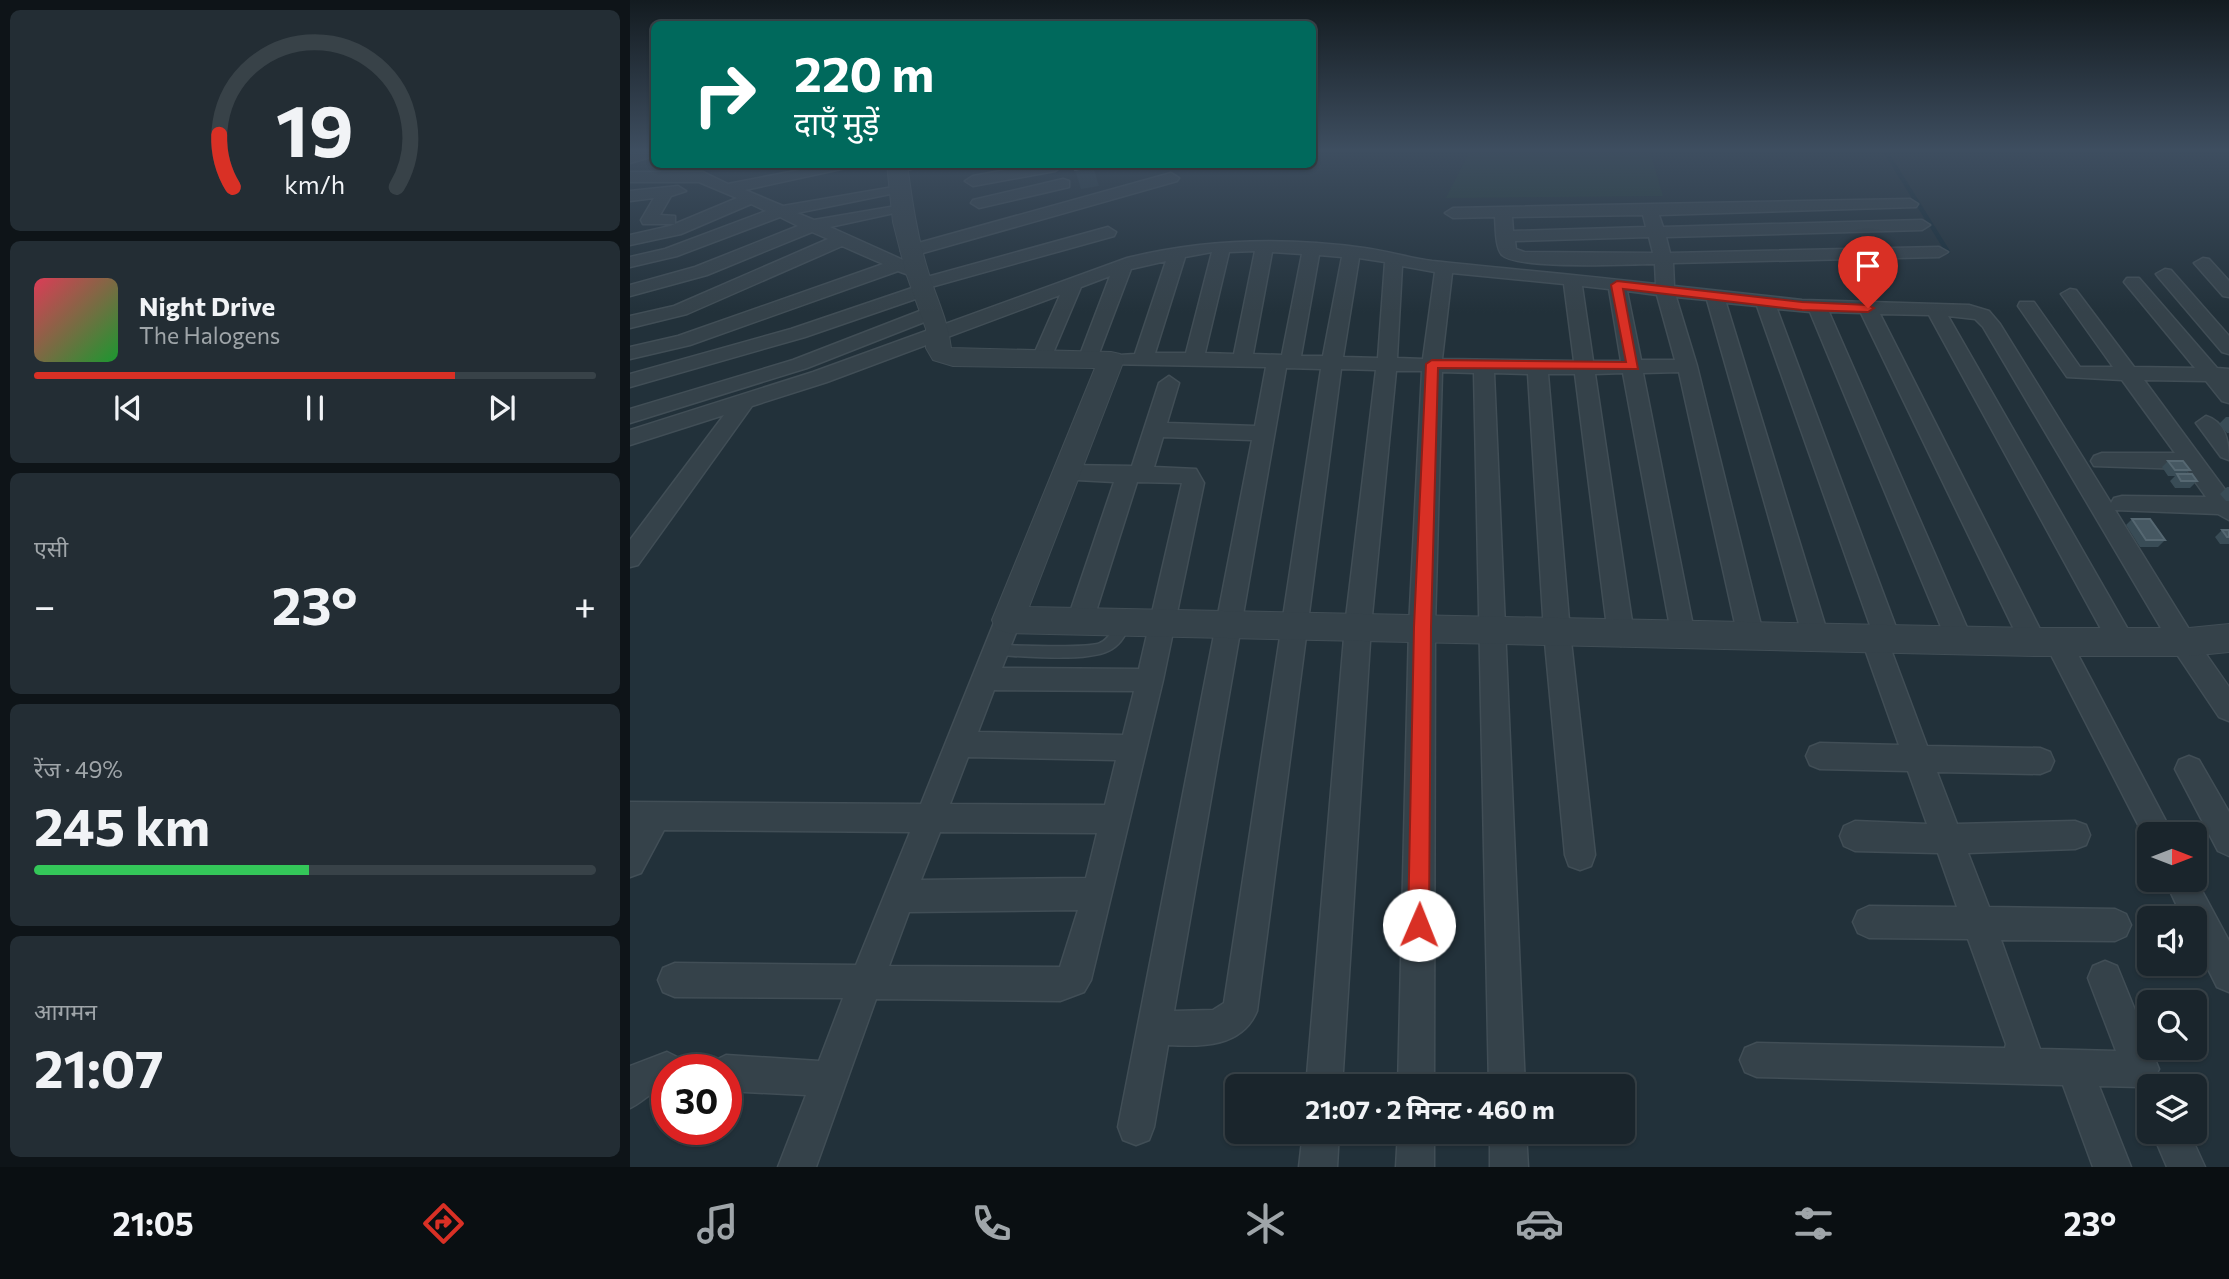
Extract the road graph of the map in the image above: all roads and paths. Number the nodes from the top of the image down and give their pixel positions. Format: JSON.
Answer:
{"nodes":[{"id":1,"x":659,"y":203,"type":"edge"},
{"id":2,"x":742,"y":203,"type":"edge"},
{"id":3,"x":763,"y":203,"type":"edge"},
{"id":4,"x":809,"y":203,"type":"edge"},
{"id":5,"x":854,"y":203,"type":"edge"},
{"id":6,"x":902,"y":203,"type":"edge"},
{"id":7,"x":979,"y":203,"type":"edge"},
{"id":8,"x":1078,"y":203,"type":"edge"},
{"id":9,"x":1910,"y":204,"type":"dead end"},
{"id":10,"x":1650,"y":210,"type":"junction"},
{"id":11,"x":781,"y":211,"type":"junction"},
{"id":12,"x":1503,"y":212,"type":"junction"},
{"id":13,"x":1452,"y":213,"type":"dead end"},
{"id":14,"x":669,"y":220,"type":"dead end"},
{"id":15,"x":1923,"y":225,"type":"dead end"},
{"id":16,"x":812,"y":226,"type":"junction"},
{"id":17,"x":989,"y":228,"type":"junction"},
{"id":18,"x":1108,"y":232,"type":"dead end"},
{"id":19,"x":1657,"y":233,"type":"junction"},
{"id":20,"x":1506,"y":236,"type":"junction"},
{"id":21,"x":843,"y":239,"type":"junction"},
{"id":22,"x":630,"y":240,"type":"edge"},
{"id":23,"x":1223,"y":246,"type":"junction"},
{"id":24,"x":1265,"y":246,"type":"junction"},
{"id":25,"x":1312,"y":249,"type":"junction"},
{"id":26,"x":1178,"y":251,"type":"junction"},
{"id":27,"x":1351,"y":252,"type":"junction"},
{"id":28,"x":1939,"y":252,"type":"dead end"},
{"id":29,"x":879,"y":254,"type":"junction"},
{"id":30,"x":1394,"y":259,"type":"junction"},
{"id":31,"x":630,"y":262,"type":"edge"},
{"id":32,"x":2203,"y":263,"type":"dead end"},
{"id":33,"x":1123,"y":266,"type":"junction"},
{"id":34,"x":1444,"y":268,"type":"junction"},
{"id":35,"x":915,"y":272,"type":"junction"},
{"id":36,"x":2165,"y":274,"type":"dead end"},
{"id":37,"x":1664,"y":276,"type":"junction"},
{"id":38,"x":1572,"y":279,"type":"junction"},
{"id":39,"x":2133,"y":282,"type":"dead end"},
{"id":40,"x":1074,"y":283,"type":"junction"},
{"id":41,"x":1617,"y":285,"type":"junction"},
{"id":42,"x":630,"y":291,"type":"edge"},
{"id":43,"x":2229,"y":292,"type":"edge"},
{"id":44,"x":2070,"y":295,"type":"dead end"},
{"id":45,"x":1715,"y":297,"type":"junction"},
{"id":46,"x":710,"y":298,"type":"junction"},
{"id":47,"x":1765,"y":302,"type":"junction"},
{"id":48,"x":2027,"y":306,"type":"dead end"},
{"id":49,"x":1816,"y":307,"type":"junction"},
{"id":50,"x":1868,"y":308,"type":"junction"},
{"id":51,"x":1935,"y":310,"type":"junction"},
{"id":52,"x":630,"y":322,"type":"edge"},
{"id":53,"x":935,"y":324,"type":"junction"},
{"id":54,"x":724,"y":326,"type":"junction"},
{"id":55,"x":2229,"y":348,"type":"edge"},
{"id":56,"x":737,"y":352,"type":"junction"},
{"id":57,"x":630,"y":353,"type":"edge"},
{"id":58,"x":1194,"y":359,"type":"junction"},
{"id":59,"x":1100,"y":360,"type":"junction"},
{"id":60,"x":1143,"y":360,"type":"junction"},
{"id":61,"x":1041,"y":361,"type":"junction"},
{"id":62,"x":1242,"y":362,"type":"junction"},
{"id":63,"x":1284,"y":363,"type":"junction"},
{"id":64,"x":1332,"y":363,"type":"junction"},
{"id":65,"x":1387,"y":364,"type":"junction"},
{"id":66,"x":1432,"y":364,"type":"junction"},
{"id":67,"x":1484,"y":366,"type":"junction"},
{"id":68,"x":1633,"y":366,"type":"junction"},
{"id":69,"x":1687,"y":366,"type":"junction"},
{"id":70,"x":1538,"y":368,"type":"junction"},
{"id":71,"x":1582,"y":368,"type":"junction"},
{"id":72,"x":2221,"y":375,"type":"edge"},
{"id":73,"x":2129,"y":376,"type":"junction"},
{"id":74,"x":630,"y":381,"type":"edge"},
{"id":75,"x":1169,"y":383,"type":"dead end"},
{"id":76,"x":746,"y":391,"type":"junction"},
{"id":77,"x":2229,"y":396,"type":"edge"},
{"id":78,"x":630,"y":416,"type":"edge"},
{"id":79,"x":2206,"y":423,"type":"dead end"},
{"id":80,"x":1155,"y":430,"type":"junction"},
{"id":81,"x":1263,"y":433,"type":"junction"},
{"id":82,"x":630,"y":438,"type":"edge"},
{"id":83,"x":2229,"y":452,"type":"edge"},
{"id":84,"x":2102,"y":461,"type":"dead end"},
{"id":85,"x":2192,"y":461,"type":"junction"},
{"id":86,"x":1066,"y":473,"type":"junction"},
{"id":87,"x":1134,"y":474,"type":"junction"},
{"id":88,"x":2122,"y":504,"type":"dead end"},
{"id":89,"x":2227,"y":509,"type":"edge"},
{"id":90,"x":630,"y":558,"type":"edge"},
{"id":91,"x":1008,"y":620,"type":"junction"},
{"id":92,"x":1080,"y":621,"type":"junction"},
{"id":93,"x":1125,"y":622,"type":"junction"},
{"id":94,"x":1161,"y":624,"type":"junction"},
{"id":95,"x":1227,"y":624,"type":"junction"},
{"id":96,"x":1295,"y":625,"type":"junction"},
{"id":97,"x":1358,"y":626,"type":"junction"},
{"id":98,"x":1422,"y":627,"type":"junction"},
{"id":99,"x":1492,"y":630,"type":"junction"},
{"id":100,"x":1557,"y":632,"type":"junction"},
{"id":101,"x":1621,"y":635,"type":"junction"},
{"id":102,"x":1682,"y":636,"type":"junction"},
{"id":103,"x":1751,"y":637,"type":"junction"},
{"id":104,"x":1816,"y":638,"type":"junction"},
{"id":105,"x":1880,"y":638,"type":"junction"},
{"id":106,"x":1959,"y":639,"type":"junction"},
{"id":107,"x":2121,"y":641,"type":"junction"},
{"id":108,"x":2201,"y":641,"type":"edge"},
{"id":109,"x":2046,"y":642,"type":"junction"},
{"id":110,"x":996,"y":650,"type":"junction"},
{"id":111,"x":984,"y":679,"type":"junction"},
{"id":112,"x":1150,"y":680,"type":"junction"},
{"id":113,"x":2229,"y":709,"type":"edge"},
{"id":114,"x":960,"y":744,"type":"junction"},
{"id":115,"x":1132,"y":748,"type":"junction"},
{"id":116,"x":1820,"y":755,"type":"dead end"},
{"id":117,"x":1918,"y":758,"type":"junction"},
{"id":118,"x":2040,"y":761,"type":"dead end"},
{"id":119,"x":2189,"y":769,"type":"dead end"},
{"id":120,"x":643,"y":816,"type":"edge"},
{"id":121,"x":932,"y":817,"type":"junction"},
{"id":122,"x":1116,"y":818,"type":"junction"},
{"id":123,"x":2150,"y":822,"type":"edge"},
{"id":124,"x":2075,"y":835,"type":"dead end"},
{"id":125,"x":1855,"y":836,"type":"dead end"},
{"id":126,"x":1947,"y":839,"type":"junction"},
{"id":127,"x":2229,"y":841,"type":"edge"},
{"id":128,"x":1580,"y":855,"type":"dead end"},
{"id":129,"x":630,"y":862,"type":"edge"},
{"id":130,"x":2186,"y":892,"type":"edge"},
{"id":131,"x":1098,"y":894,"type":"junction"},
{"id":132,"x":900,"y":896,"type":"junction"},
{"id":133,"x":1869,"y":922,"type":"dead end"},
{"id":134,"x":1979,"y":924,"type":"junction"},
{"id":135,"x":2116,"y":925,"type":"dead end"},
{"id":136,"x":2229,"y":975,"type":"edge"},
{"id":137,"x":2105,"y":978,"type":"dead end"},
{"id":138,"x":674,"y":980,"type":"dead end"},
{"id":139,"x":864,"y":984,"type":"junction"},
{"id":140,"x":1154,"y":1028,"type":"junction"},
{"id":141,"x":1757,"y":1060,"type":"dead end"},
{"id":142,"x":2007,"y":1066,"type":"junction"},
{"id":143,"x":2074,"y":1068,"type":"junction"},
{"id":144,"x":651,"y":1073,"type":"edge"},
{"id":145,"x":742,"y":1074,"type":"edge"},
{"id":146,"x":1325,"y":1074,"type":"edge"},
{"id":147,"x":1416,"y":1074,"type":"edge"},
{"id":148,"x":1507,"y":1074,"type":"edge"},
{"id":149,"x":2144,"y":1074,"type":"edge"},
{"id":150,"x":2137,"y":1077,"type":"edge"},
{"id":151,"x":831,"y":1079,"type":"junction"},
{"id":152,"x":630,"y":1090,"type":"edge"},
{"id":153,"x":1136,"y":1127,"type":"dead end"},
{"id":154,"x":1320,"y":1144,"type":"edge"},
{"id":155,"x":1416,"y":1144,"type":"edge"},
{"id":156,"x":1508,"y":1144,"type":"edge"},
{"id":157,"x":2175,"y":1144,"type":"edge"},
{"id":158,"x":797,"y":1167,"type":"edge"},
{"id":159,"x":1318,"y":1167,"type":"edge"},
{"id":160,"x":1415,"y":1167,"type":"edge"},
{"id":161,"x":1509,"y":1167,"type":"edge"},
{"id":162,"x":2112,"y":1167,"type":"edge"},
{"id":163,"x":2186,"y":1167,"type":"edge"}],
"edges":[{"from":1,"to":14,"type":"street"},
{"from":2,"to":22,"type":"street"},
{"from":3,"to":11,"type":"street"},
{"from":4,"to":11,"type":"street"},
{"from":5,"to":16,"type":"street"},
{"from":6,"to":35,"type":"street"},
{"from":7,"to":17,"type":"street"},
{"from":8,"to":17,"type":"street"},
{"from":9,"to":10,"type":"street"},
{"from":10,"to":12,"type":"street"},
{"from":10,"to":19,"type":"street"},
{"from":11,"to":16,"type":"street"},
{"from":11,"to":31,"type":"street"},
{"from":12,"to":13,"type":"street"},
{"from":12,"to":20,"type":"street"},
{"from":15,"to":19,"type":"street"},
{"from":16,"to":21,"type":"street"},
{"from":16,"to":42,"type":"street"},
{"from":17,"to":35,"type":"street"},
{"from":18,"to":35,"type":"street"},
{"from":19,"to":20,"type":"street"},
{"from":19,"to":37,"type":"street"},
{"from":20,"to":37,"type":"street"},
{"from":21,"to":29,"type":"street"},
{"from":21,"to":46,"type":"street"},
{"from":23,"to":24,"type":"street"},
{"from":23,"to":26,"type":"street"},
{"from":23,"to":58,"type":"street"},
{"from":24,"to":25,"type":"street"},
{"from":24,"to":62,"type":"street"},
{"from":25,"to":27,"type":"street"},
{"from":25,"to":63,"type":"street"},
{"from":26,"to":33,"type":"street"},
{"from":26,"to":60,"type":"street"},
{"from":27,"to":30,"type":"street"},
{"from":27,"to":64,"type":"street"},
{"from":28,"to":37,"type":"street"},
{"from":29,"to":35,"type":"street"},
{"from":29,"to":46,"type":"street"},
{"from":30,"to":34,"type":"street"},
{"from":30,"to":65,"type":"street"},
{"from":32,"to":43,"type":"street"},
{"from":33,"to":40,"type":"street"},
{"from":33,"to":59,"type":"street"},
{"from":34,"to":38,"type":"street"},
{"from":34,"to":66,"type":"street"},
{"from":35,"to":53,"type":"street"},
{"from":35,"to":54,"type":"street"},
{"from":35,"to":56,"type":"street"},
{"from":36,"to":55,"type":"street"},
{"from":37,"to":41,"type":"street"},
{"from":37,"to":45,"type":"street"},
{"from":37,"to":69,"type":"street"},
{"from":38,"to":41,"type":"street"},
{"from":38,"to":71,"type":"street"},
{"from":39,"to":72,"type":"street"},
{"from":40,"to":53,"type":"street"},
{"from":40,"to":61,"type":"street"},
{"from":41,"to":68,"type":"street"},
{"from":44,"to":73,"type":"street"},
{"from":45,"to":47,"type":"street"},
{"from":45,"to":104,"type":"street"},
{"from":46,"to":52,"type":"street"},
{"from":46,"to":54,"type":"street"},
{"from":47,"to":49,"type":"street"},
{"from":47,"to":105,"type":"street"},
{"from":48,"to":73,"type":"street"},
{"from":49,"to":50,"type":"street"},
{"from":49,"to":106,"type":"street"},
{"from":50,"to":51,"type":"street"},
{"from":50,"to":109,"type":"street"},
{"from":51,"to":107,"type":"street"},
{"from":51,"to":108,"type":"street"},
{"from":53,"to":61,"type":"street"},
{"from":53,"to":76,"type":"street"},
{"from":54,"to":56,"type":"street"},
{"from":54,"to":57,"type":"street"},
{"from":56,"to":74,"type":"street"},
{"from":56,"to":76,"type":"street"},
{"from":58,"to":60,"type":"street"},
{"from":58,"to":62,"type":"street"},
{"from":59,"to":60,"type":"street"},
{"from":59,"to":61,"type":"street"},
{"from":59,"to":86,"type":"street"},
{"from":62,"to":63,"type":"street"},
{"from":63,"to":64,"type":"street"},
{"from":63,"to":81,"type":"street"},
{"from":64,"to":65,"type":"street"},
{"from":64,"to":96,"type":"street"},
{"from":65,"to":66,"type":"street"},
{"from":65,"to":97,"type":"street"},
{"from":66,"to":67,"type":"street"},
{"from":66,"to":98,"type":"street"},
{"from":67,"to":70,"type":"street"},
{"from":67,"to":99,"type":"street"},
{"from":68,"to":69,"type":"street"},
{"from":68,"to":71,"type":"street"},
{"from":68,"to":102,"type":"street"},
{"from":69,"to":103,"type":"street"},
{"from":70,"to":71,"type":"street"},
{"from":70,"to":100,"type":"street"},
{"from":71,"to":101,"type":"street"},
{"from":72,"to":73,"type":"street"},
{"from":72,"to":77,"type":"street"},
{"from":73,"to":85,"type":"street"},
{"from":75,"to":80,"type":"street"},
{"from":76,"to":78,"type":"street"},
{"from":76,"to":82,"type":"street"},
{"from":76,"to":90,"type":"street"},
{"from":79,"to":83,"type":"street"},
{"from":80,"to":81,"type":"street"},
{"from":80,"to":87,"type":"street"},
{"from":81,"to":95,"type":"street"},
{"from":84,"to":85,"type":"street"},
{"from":85,"to":89,"type":"street"},
{"from":86,"to":87,"type":"street"},
{"from":86,"to":91,"type":"street"},
{"from":87,"to":92,"type":"street"},
{"from":87,"to":94,"type":"street"},
{"from":88,"to":89,"type":"street"},
{"from":91,"to":92,"type":"street"},
{"from":91,"to":110,"type":"street"},
{"from":92,"to":93,"type":"street"},
{"from":93,"to":94,"type":"street"},
{"from":93,"to":110,"type":"lane"},
{"from":94,"to":95,"type":"street"},
{"from":94,"to":112,"type":"street"},
{"from":95,"to":96,"type":"street"},
{"from":95,"to":140,"type":"street"},
{"from":96,"to":97,"type":"street"},
{"from":96,"to":140,"type":"street"},
{"from":97,"to":98,"type":"street"},
{"from":97,"to":146,"type":"street"},
{"from":98,"to":99,"type":"street"},
{"from":98,"to":147,"type":"street"},
{"from":99,"to":100,"type":"street"},
{"from":99,"to":148,"type":"street"},
{"from":100,"to":101,"type":"street"},
{"from":100,"to":128,"type":"street"},
{"from":101,"to":102,"type":"street"},
{"from":102,"to":103,"type":"street"},
{"from":103,"to":104,"type":"street"},
{"from":104,"to":105,"type":"street"},
{"from":105,"to":106,"type":"street"},
{"from":105,"to":117,"type":"street"},
{"from":106,"to":109,"type":"street"},
{"from":107,"to":108,"type":"street"},
{"from":107,"to":109,"type":"street"},
{"from":108,"to":113,"type":"street"},
{"from":109,"to":123,"type":"street"},
{"from":110,"to":111,"type":"street"},
{"from":111,"to":112,"type":"street"},
{"from":111,"to":114,"type":"street"},
{"from":112,"to":115,"type":"street"},
{"from":114,"to":115,"type":"street"},
{"from":114,"to":121,"type":"street"},
{"from":115,"to":122,"type":"street"},
{"from":116,"to":117,"type":"street"},
{"from":117,"to":118,"type":"street"},
{"from":117,"to":126,"type":"street"},
{"from":119,"to":127,"type":"street"},
{"from":120,"to":121,"type":"street"},
{"from":120,"to":129,"type":"street"},
{"from":121,"to":122,"type":"street"},
{"from":121,"to":132,"type":"street"},
{"from":122,"to":131,"type":"street"},
{"from":124,"to":126,"type":"street"},
{"from":125,"to":126,"type":"street"},
{"from":126,"to":134,"type":"street"},
{"from":130,"to":136,"type":"street"},
{"from":131,"to":132,"type":"street"},
{"from":131,"to":139,"type":"street"},
{"from":132,"to":139,"type":"street"},
{"from":133,"to":134,"type":"street"},
{"from":134,"to":135,"type":"street"},
{"from":134,"to":142,"type":"street"},
{"from":137,"to":149,"type":"street"},
{"from":138,"to":139,"type":"street"},
{"from":139,"to":151,"type":"street"},
{"from":140,"to":153,"type":"street"},
{"from":141,"to":142,"type":"street"},
{"from":142,"to":143,"type":"street"},
{"from":143,"to":150,"type":"street"},
{"from":143,"to":162,"type":"street"},
{"from":144,"to":152,"type":"street"},
{"from":145,"to":151,"type":"street"},
{"from":151,"to":158,"type":"street"},
{"from":154,"to":159,"type":"street"},
{"from":155,"to":160,"type":"street"},
{"from":156,"to":161,"type":"street"},
{"from":157,"to":163,"type":"street"}]}
